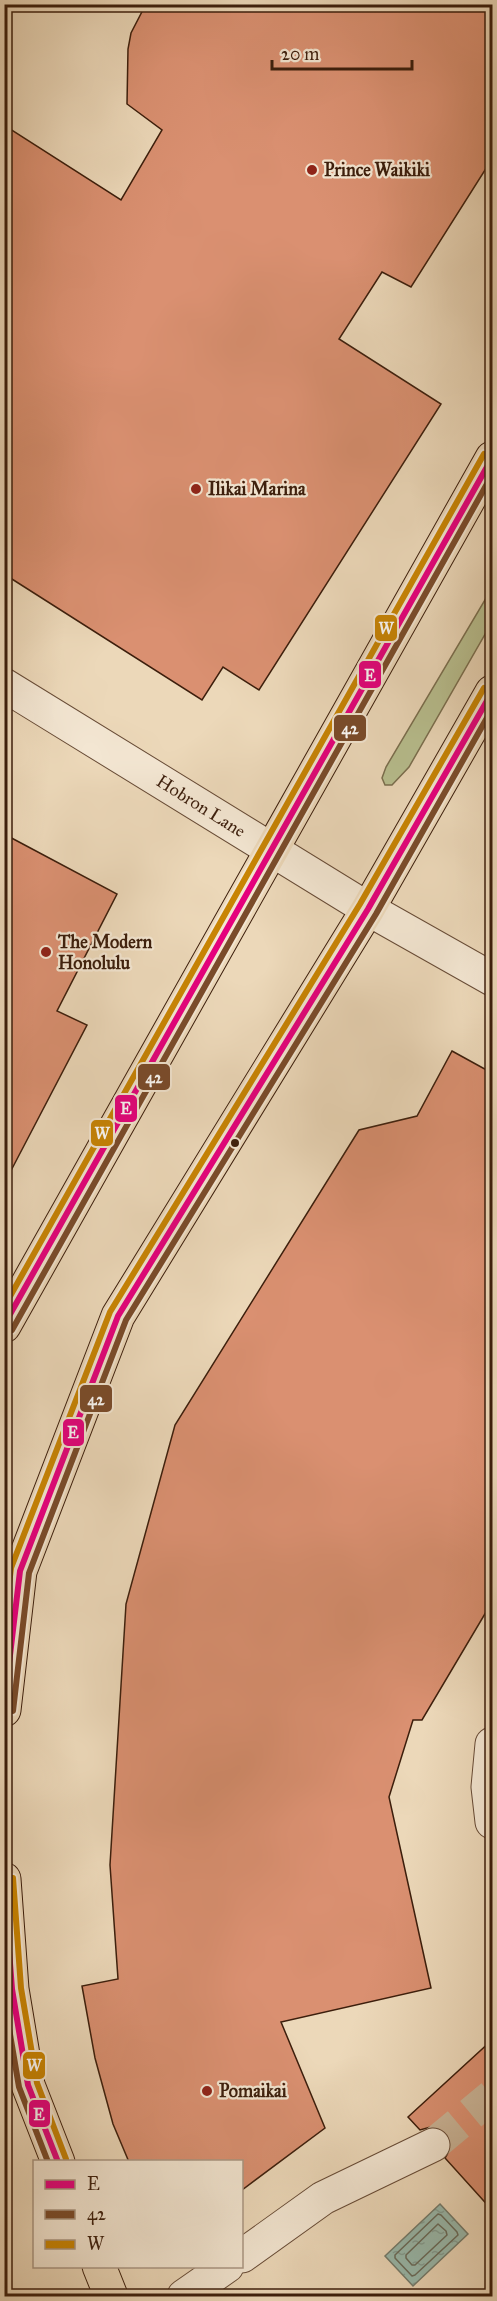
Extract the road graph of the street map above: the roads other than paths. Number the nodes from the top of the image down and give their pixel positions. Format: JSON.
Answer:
{"nodes":[{"id":1,"x":492,"y":458,"type":"edge"},
{"id":2,"x":4,"y":685,"type":"edge"},
{"id":3,"x":492,"y":692,"type":"edge"},
{"id":4,"x":272,"y":850,"type":"junction"},
{"id":5,"x":368,"y":909,"type":"junction"},
{"id":6,"x":492,"y":979,"type":"edge"},
{"id":7,"x":4,"y":1326,"type":"edge"},
{"id":8,"x":4,"y":1710,"type":"edge"},
{"id":9,"x":492,"y":1744,"type":"edge"},
{"id":10,"x":492,"y":1822,"type":"edge"},
{"id":11,"x":4,"y":1879,"type":"edge"},
{"id":12,"x":8,"y":1990,"type":"edge"},
{"id":13,"x":434,"y":2145,"type":"tunnel mouth"},
{"id":14,"x":57,"y":2160,"type":"edge"},
{"id":15,"x":243,"y":2255,"type":"edge"},
{"id":16,"x":100,"y":2268,"type":"edge"},
{"id":17,"x":224,"y":2268,"type":"edge"},
{"id":18,"x":111,"y":2296,"type":"edge"},
{"id":19,"x":184,"y":2296,"type":"edge"}],
"edges":[{"from":1,"to":4,"type":"main road"},
{"from":2,"to":4,"type":"street","name":"Hobron Lane"},
{"from":3,"to":5,"type":"main road"},
{"from":4,"to":5,"type":"street","name":"Hobron Lane"},
{"from":4,"to":7,"type":"main road"},
{"from":5,"to":6,"type":"street","name":"Hobron Lane"},
{"from":5,"to":8,"type":"main road"},
{"from":9,"to":10,"type":"street"},
{"from":11,"to":12,"type":"main road"},
{"from":12,"to":14,"type":"main road"},
{"from":13,"to":15,"type":"street"},
{"from":16,"to":18,"type":"main road"},
{"from":17,"to":19,"type":"street"}]}
